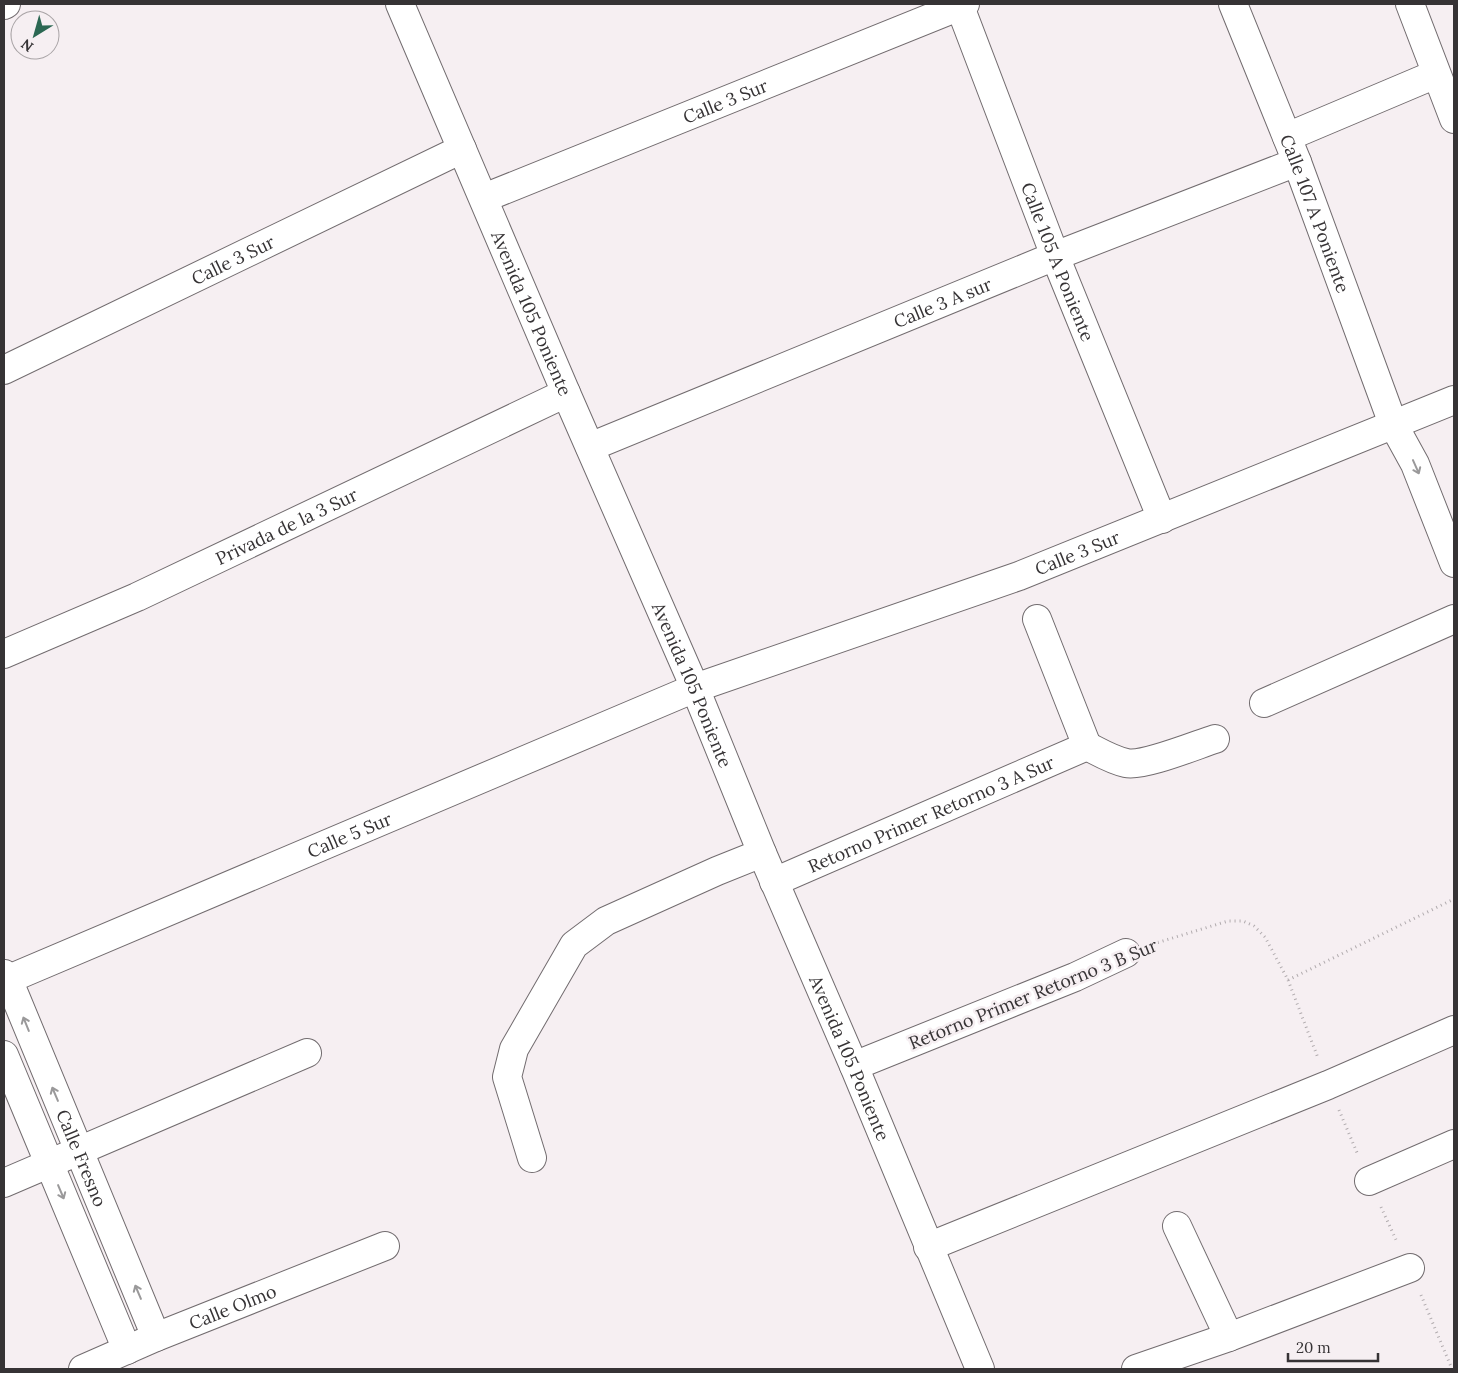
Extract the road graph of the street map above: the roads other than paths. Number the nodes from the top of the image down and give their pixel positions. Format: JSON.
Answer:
{"nodes":[{"id":1,"x":400,"y":4,"type":"edge"},
{"id":2,"x":1233,"y":4,"type":"edge"},
{"id":3,"x":1410,"y":4,"type":"edge"},
{"id":4,"x":962,"y":5,"type":"edge"},
{"id":5,"x":1436,"y":74,"type":"junction"},
{"id":6,"x":1454,"y":119,"type":"edge"},
{"id":7,"x":462,"y":149,"type":"junction"},
{"id":8,"x":1292,"y":149,"type":"junction"},
{"id":9,"x":484,"y":198,"type":"junction"},
{"id":10,"x":1055,"y":256,"type":"junction"},
{"id":11,"x":4,"y":369,"type":"edge"},
{"id":12,"x":566,"y":392,"type":"junction"},
{"id":13,"x":1453,"y":404,"type":"edge"},
{"id":14,"x":1393,"y":424,"type":"junction"},
{"id":15,"x":590,"y":447,"type":"junction"},
{"id":16,"x":1162,"y":519,"type":"junction"},
{"id":17,"x":1454,"y":563,"type":"edge"},
{"id":18,"x":1037,"y":618,"type":"dead end"},
{"id":19,"x":1454,"y":619,"type":"edge"},
{"id":20,"x":4,"y":654,"type":"edge"},
{"id":21,"x":694,"y":688,"type":"junction"},
{"id":22,"x":1264,"y":703,"type":"dead end"},
{"id":23,"x":1215,"y":739,"type":"dead end"},
{"id":24,"x":1087,"y":746,"type":"junction"},
{"id":25,"x":762,"y":853,"type":"junction"},
{"id":26,"x":774,"y":882,"type":"junction"},
{"id":27,"x":1126,"y":953,"type":"road end"},
{"id":28,"x":5,"y":978,"type":"edge"},
{"id":29,"x":1454,"y":1030,"type":"edge"},
{"id":30,"x":307,"y":1053,"type":"dead end"},
{"id":31,"x":4,"y":1055,"type":"edge"},
{"id":32,"x":854,"y":1066,"type":"junction"},
{"id":33,"x":1454,"y":1144,"type":"edge"},
{"id":34,"x":79,"y":1151,"type":"junction"},
{"id":35,"x":532,"y":1158,"type":"dead end"},
{"id":36,"x":49,"y":1164,"type":"junction"},
{"id":37,"x":1369,"y":1181,"type":"dead end"},
{"id":38,"x":4,"y":1183,"type":"edge"},
{"id":39,"x":1177,"y":1226,"type":"dead end"},
{"id":40,"x":385,"y":1246,"type":"dead end"},
{"id":41,"x":928,"y":1247,"type":"junction"},
{"id":42,"x":1410,"y":1268,"type":"road end"},
{"id":43,"x":156,"y":1337,"type":"junction"},
{"id":44,"x":1229,"y":1337,"type":"junction"},
{"id":45,"x":127,"y":1350,"type":"junction"},
{"id":46,"x":83,"y":1369,"type":"edge"},
{"id":47,"x":980,"y":1369,"type":"edge"},
{"id":48,"x":1136,"y":1369,"type":"edge"}],
"edges":[{"from":1,"to":7,"type":"street","name":"Avenida 105 Poniente"},
{"from":2,"to":8,"type":"street","name":"Calle 107 A Poniente"},
{"from":3,"to":5,"type":"street"},
{"from":4,"to":9,"type":"street","name":"Calle 3 Sur"},
{"from":4,"to":10,"type":"street","name":"Calle 105 A Poniente"},
{"from":5,"to":6,"type":"street"},
{"from":5,"to":8,"type":"street","name":"Calle 3 A sur"},
{"from":7,"to":9,"type":"street","name":"Avenida 105 Poniente"},
{"from":7,"to":11,"type":"street","name":"Calle 3 Sur"},
{"from":8,"to":10,"type":"street","name":"Calle 3 A sur"},
{"from":8,"to":14,"type":"street","name":"Calle 107 A Poniente"},
{"from":9,"to":12,"type":"street","name":"Avenida 105 Poniente"},
{"from":10,"to":15,"type":"street","name":"Calle 3 A sur"},
{"from":10,"to":16,"type":"street","name":"Calle 105 A Poniente"},
{"from":12,"to":15,"type":"street","name":"Avenida 105 Poniente"},
{"from":12,"to":20,"type":"street","name":"Privada de la 3 Sur"},
{"from":13,"to":14,"type":"street","name":"Calle 3 Sur"},
{"from":14,"to":16,"type":"street","name":"Calle 3 Sur"},
{"from":14,"to":17,"type":"street","name":"Calle 107 A Poniente","one_way":true},
{"from":15,"to":21,"type":"street","name":"Avenida 105 Poniente"},
{"from":16,"to":21,"type":"street","name":"Calle 3 Sur"},
{"from":18,"to":24,"type":"street"},
{"from":19,"to":22,"type":"street"},
{"from":21,"to":25,"type":"street","name":"Avenida 105 Poniente"},
{"from":21,"to":28,"type":"street","name":"Calle 5 Sur"},
{"from":23,"to":24,"type":"street"},
{"from":24,"to":26,"type":"street","name":"Retorno Primer Retorno 3 A Sur"},
{"from":25,"to":26,"type":"street","name":"Avenida 105 Poniente"},
{"from":25,"to":35,"type":"street"},
{"from":26,"to":32,"type":"street","name":"Avenida 105 Poniente"},
{"from":27,"to":32,"type":"street","name":"Retorno Primer Retorno 3 B Sur"},
{"from":34,"to":28,"type":"street","name":"Calle Fresno","one_way":true},
{"from":29,"to":41,"type":"street"},
{"from":30,"to":34,"type":"street"},
{"from":31,"to":36,"type":"street","name":"Calle Fresno"},
{"from":32,"to":41,"type":"street","name":"Avenida 105 Poniente"},
{"from":33,"to":37,"type":"street"},
{"from":34,"to":36,"type":"street"},
{"from":43,"to":34,"type":"street","name":"Calle Fresno","one_way":true},
{"from":36,"to":38,"type":"street"},
{"from":36,"to":45,"type":"street","name":"Calle Fresno","one_way":true},
{"from":39,"to":44,"type":"street"},
{"from":40,"to":43,"type":"street","name":"Calle Olmo"},
{"from":41,"to":47,"type":"street","name":"Avenida 105 Poniente"},
{"from":42,"to":44,"type":"street"},
{"from":43,"to":45,"type":"street","name":"Calle Olmo"},
{"from":44,"to":48,"type":"street"},
{"from":45,"to":46,"type":"street","name":"Calle Olmo"}]}
